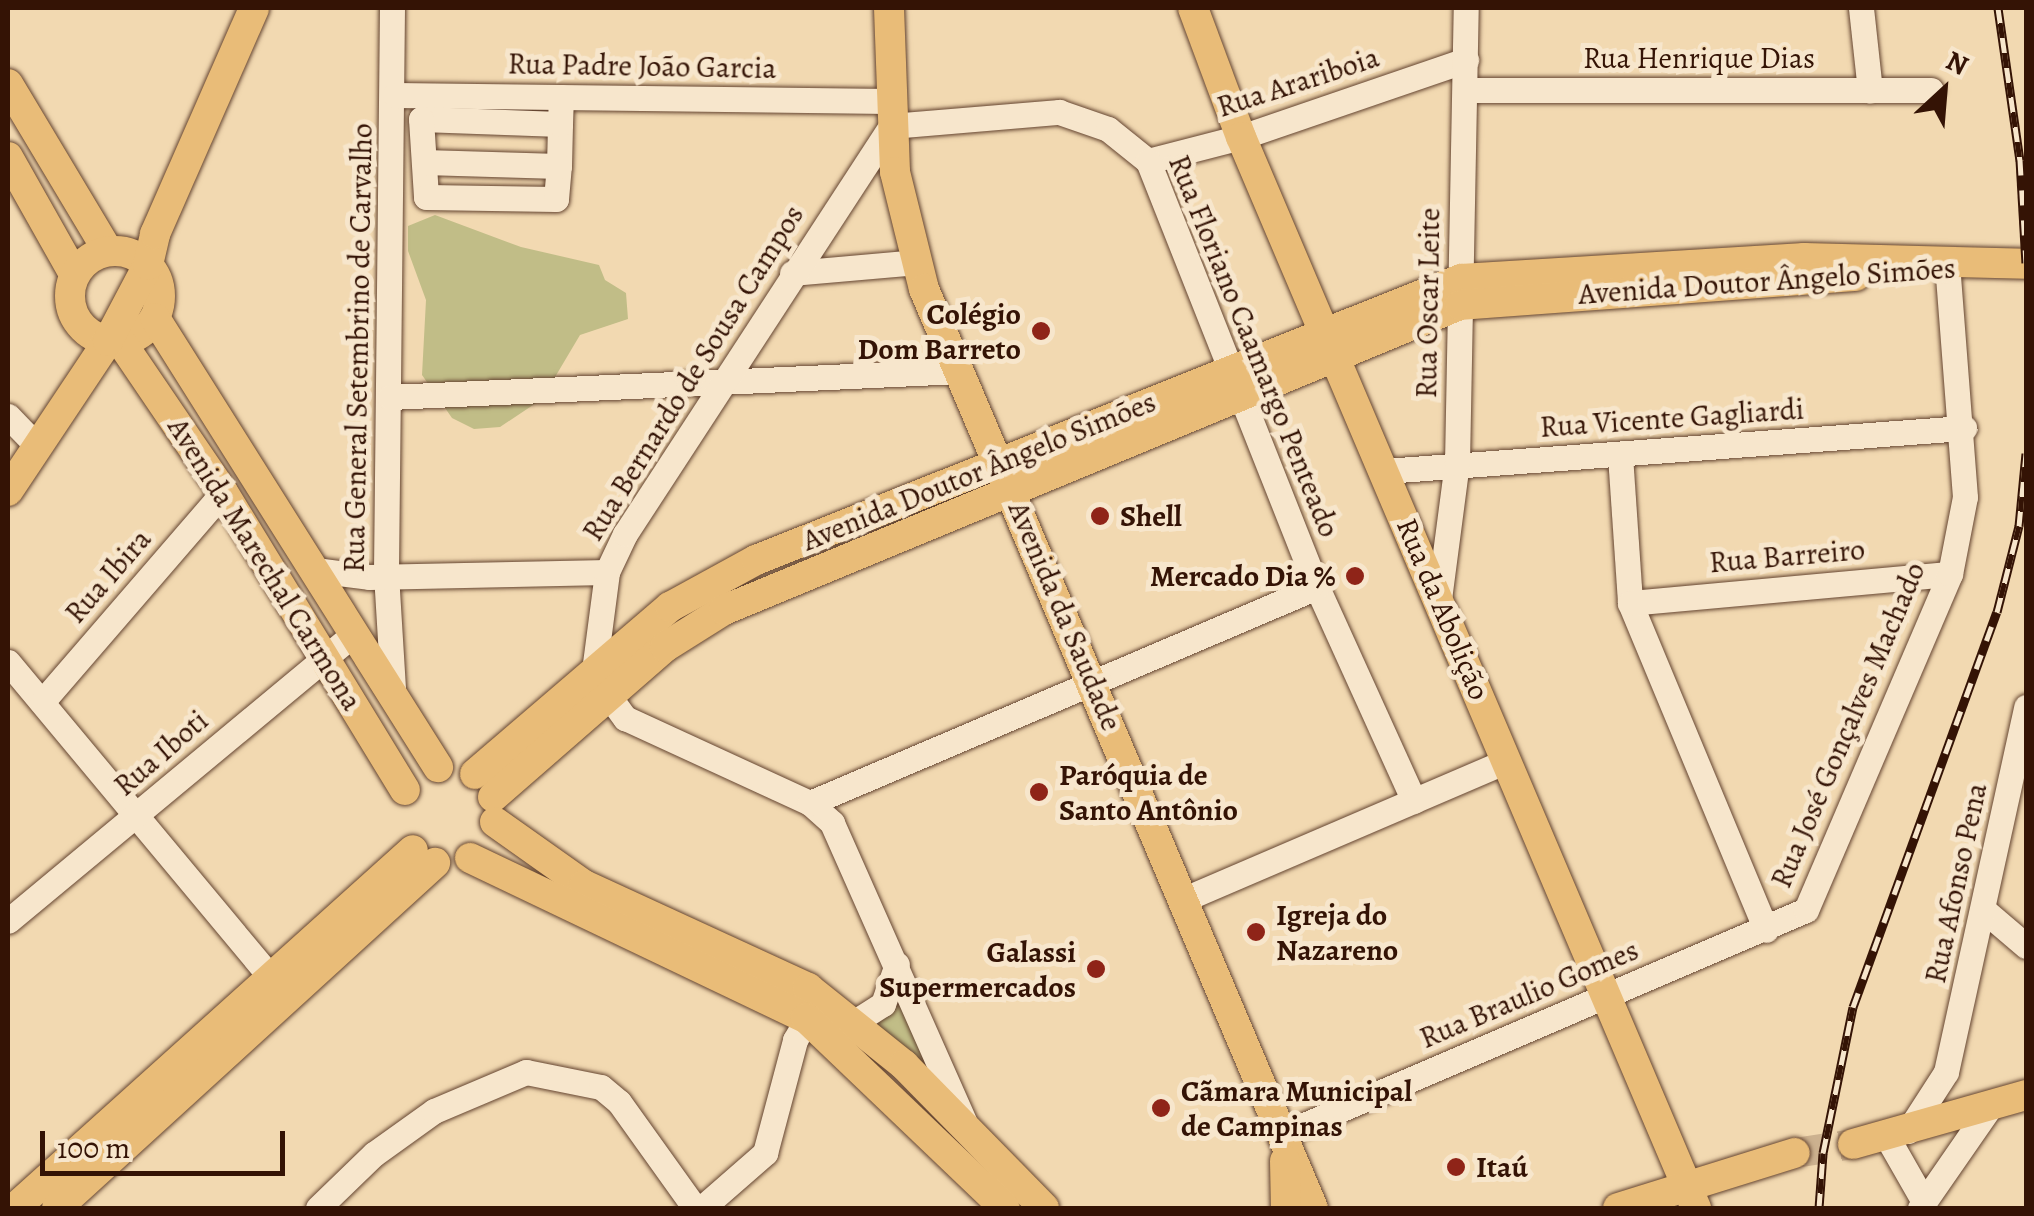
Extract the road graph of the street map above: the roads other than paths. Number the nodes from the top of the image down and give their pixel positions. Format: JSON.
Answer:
{"nodes":[{"id":1,"x":254,"y":8,"type":"edge"},
{"id":2,"x":392,"y":8,"type":"edge"},
{"id":3,"x":888,"y":8,"type":"edge"},
{"id":4,"x":1193,"y":8,"type":"edge"},
{"id":5,"x":1466,"y":8,"type":"edge"},
{"id":6,"x":1861,"y":8,"type":"edge"},
{"id":7,"x":1466,"y":60,"type":"junction"},
{"id":8,"x":8,"y":84,"type":"edge"},
{"id":9,"x":1466,"y":90,"type":"junction"},
{"id":10,"x":1931,"y":90,"type":"dead end"},
{"id":11,"x":1870,"y":91,"type":"junction"},
{"id":12,"x":395,"y":95,"type":"junction"},
{"id":13,"x":561,"y":97,"type":"junction"},
{"id":14,"x":890,"y":114,"type":"junction"},
{"id":15,"x":560,"y":124,"type":"junction"},
{"id":16,"x":1241,"y":137,"type":"junction"},
{"id":17,"x":8,"y":157,"type":"edge"},
{"id":18,"x":1148,"y":160,"type":"junction"},
{"id":19,"x":424,"y":162,"type":"junction"},
{"id":20,"x":558,"y":166,"type":"junction"},
{"id":21,"x":108,"y":250,"type":"junction"},
{"id":22,"x":146,"y":259,"type":"junction"},
{"id":23,"x":916,"y":262,"type":"junction"},
{"id":24,"x":2026,"y":264,"type":"edge"},
{"id":25,"x":1964,"y":266,"type":"junction"},
{"id":26,"x":792,"y":273,"type":"junction"},
{"id":27,"x":74,"y":274,"type":"junction"},
{"id":28,"x":1461,"y":292,"type":"junction"},
{"id":29,"x":155,"y":318,"type":"junction"},
{"id":30,"x":108,"y":340,"type":"junction"},
{"id":31,"x":1332,"y":344,"type":"junction"},
{"id":32,"x":960,"y":371,"type":"junction"},
{"id":33,"x":1234,"y":383,"type":"junction"},
{"id":34,"x":718,"y":385,"type":"junction"},
{"id":35,"x":390,"y":398,"type":"junction"},
{"id":36,"x":17,"y":426,"type":"edge"},
{"id":37,"x":1964,"y":428,"type":"junction"},
{"id":38,"x":1620,"y":455,"type":"junction"},
{"id":39,"x":8,"y":464,"type":"edge"},
{"id":40,"x":1456,"y":468,"type":"junction"},
{"id":41,"x":1386,"y":471,"type":"junction"},
{"id":42,"x":1005,"y":474,"type":"junction"},
{"id":43,"x":8,"y":491,"type":"edge"},
{"id":44,"x":223,"y":492,"type":"junction"},
{"id":45,"x":315,"y":570,"type":"junction"},
{"id":46,"x":607,"y":572,"type":"junction"},
{"id":47,"x":386,"y":574,"type":"junction"},
{"id":48,"x":1950,"y":574,"type":"junction"},
{"id":49,"x":1317,"y":587,"type":"junction"},
{"id":50,"x":1439,"y":599,"type":"junction"},
{"id":51,"x":1630,"y":603,"type":"junction"},
{"id":52,"x":356,"y":633,"type":"junction"},
{"id":53,"x":325,"y":656,"type":"junction"},
{"id":54,"x":8,"y":662,"type":"edge"},
{"id":55,"x":601,"y":683,"type":"junction"},
{"id":56,"x":1092,"y":683,"type":"junction"},
{"id":57,"x":393,"y":690,"type":"junction"},
{"id":58,"x":42,"y":702,"type":"junction"},
{"id":59,"x":2025,"y":718,"type":"edge"},
{"id":60,"x":1507,"y":762,"type":"junction"},
{"id":61,"x":438,"y":767,"type":"junction"},
{"id":62,"x":406,"y":790,"type":"junction"},
{"id":63,"x":488,"y":798,"type":"junction"},
{"id":64,"x":1414,"y":801,"type":"junction"},
{"id":65,"x":810,"y":803,"type":"junction"},
{"id":66,"x":138,"y":816,"type":"junction"},
{"id":67,"x":424,"y":856,"type":"junction"},
{"id":68,"x":470,"y":858,"type":"junction"},
{"id":69,"x":1182,"y":900,"type":"junction"},
{"id":70,"x":2026,"y":911,"type":"edge"},
{"id":71,"x":1802,"y":915,"type":"joint"},
{"id":72,"x":1992,"y":916,"type":"junction"},
{"id":73,"x":8,"y":921,"type":"edge"},
{"id":74,"x":1766,"y":930,"type":"junction"},
{"id":75,"x":2026,"y":946,"type":"edge"},
{"id":76,"x":897,"y":964,"type":"junction"},
{"id":77,"x":280,"y":988,"type":"junction"},
{"id":78,"x":1605,"y":996,"type":"junction"},
{"id":79,"x":827,"y":1019,"type":"junction"},
{"id":80,"x":1946,"y":1072,"type":"junction"},
{"id":81,"x":2026,"y":1095,"type":"edge"},
{"id":82,"x":1990,"y":1107,"type":"junction"},
{"id":83,"x":1958,"y":1116,"type":"junction"},
{"id":84,"x":968,"y":1130,"type":"junction"},
{"id":85,"x":1898,"y":1134,"type":"junction"},
{"id":86,"x":1283,"y":1139,"type":"junction"},
{"id":87,"x":1853,"y":1144,"type":"tunnel mouth"},
{"id":88,"x":1795,"y":1153,"type":"tunnel mouth"},
{"id":89,"x":1692,"y":1198,"type":"edge"},
{"id":90,"x":1921,"y":1204,"type":"edge"},
{"id":91,"x":15,"y":1208,"type":"edge"},
{"id":92,"x":57,"y":1208,"type":"edge"},
{"id":93,"x":318,"y":1208,"type":"edge"},
{"id":94,"x":699,"y":1208,"type":"edge"},
{"id":95,"x":1005,"y":1208,"type":"edge"},
{"id":96,"x":1044,"y":1208,"type":"edge"},
{"id":97,"x":1286,"y":1208,"type":"edge"},
{"id":98,"x":1312,"y":1208,"type":"edge"},
{"id":99,"x":1618,"y":1208,"type":"edge"}],
"edges":[{"from":1,"to":22,"type":"main road"},
{"from":2,"to":12,"type":"street","name":"Rua General Setembrino de Carvalho"},
{"from":3,"to":14,"type":"main road","name":"Avenida da Saudade"},
{"from":4,"to":16,"type":"main road","name":"Rua da Abolição"},
{"from":5,"to":7,"type":"street","name":"Rua Oscar Leite"},
{"from":6,"to":11,"type":"street"},
{"from":7,"to":9,"type":"street","name":"Rua Oscar Leite"},
{"from":7,"to":16,"type":"street","name":"Rua Arariboia"},
{"from":8,"to":21,"type":"main road"},
{"from":9,"to":11,"type":"street","name":"Rua Henrique Dias"},
{"from":9,"to":28,"type":"street","name":"Rua Oscar Leite"},
{"from":10,"to":11,"type":"street","name":"Rua Henrique Dias"},
{"from":12,"to":13,"type":"street","name":"Rua Padre João Garcia"},
{"from":12,"to":35,"type":"street","name":"Rua General Setembrino de Carvalho"},
{"from":13,"to":14,"type":"street","name":"Rua Padre João Garcia"},
{"from":13,"to":15,"type":"street"},
{"from":14,"to":18,"type":"street","name":"Rua Floriano Caamargo Penteado"},
{"from":14,"to":23,"type":"main road","name":"Avenida da Saudade"},
{"from":14,"to":26,"type":"street","name":"Rua Bernardo de Sousa Campos"},
{"from":15,"to":19,"type":"street"},
{"from":15,"to":20,"type":"street"},
{"from":16,"to":18,"type":"street","name":"Rua Arariboia"},
{"from":16,"to":31,"type":"main road","name":"Rua da Abolição"},
{"from":17,"to":27,"type":"main road","name":"Avenida Marechal Carmona"},
{"from":18,"to":33,"type":"street","name":"Rua Floriano Caamargo Penteado"},
{"from":19,"to":20,"type":"street"},
{"from":19,"to":20,"type":"street"},
{"from":21,"to":22,"type":"main road"},
{"from":21,"to":27,"type":"main road"},
{"from":22,"to":29,"type":"main road","name":"Avenida Marechal Carmona"},
{"from":22,"to":30,"type":"main road"},
{"from":23,"to":26,"type":"street"},
{"from":23,"to":32,"type":"main road","name":"Avenida da Saudade"},
{"from":24,"to":25,"type":"main road","name":"Avenida Doutor Ângelo Simões"},
{"from":25,"to":28,"type":"main road","name":"Avenida Doutor Ângelo Simões"},
{"from":25,"to":37,"type":"street","name":"Rua José Gonçalves Machado"},
{"from":26,"to":34,"type":"street","name":"Rua Bernardo de Sousa Campos"},
{"from":27,"to":30,"type":"main road","name":"Avenida Marechal Carmona"},
{"from":28,"to":31,"type":"main road","name":"Avenida Doutor Ângelo Simões"},
{"from":28,"to":40,"type":"street","name":"Rua Oscar Leite"},
{"from":29,"to":30,"type":"main road"},
{"from":29,"to":45,"type":"main road","name":"Avenida Marechal Carmona"},
{"from":30,"to":36,"type":"main road"},
{"from":30,"to":43,"type":"main road"},
{"from":30,"to":44,"type":"main road","name":"Avenida Marechal Carmona"},
{"from":31,"to":33,"type":"main road","name":"Avenida Doutor Ângelo Simões"},
{"from":31,"to":41,"type":"main road","name":"Rua da Abolição"},
{"from":32,"to":34,"type":"street"},
{"from":32,"to":42,"type":"main road","name":"Avenida da Saudade"},
{"from":33,"to":42,"type":"main road","name":"Avenida Doutor Ângelo Simões"},
{"from":33,"to":49,"type":"street","name":"Rua Floriano Caamargo Penteado"},
{"from":34,"to":35,"type":"street"},
{"from":34,"to":46,"type":"street","name":"Rua Bernardo de Sousa Campos"},
{"from":35,"to":47,"type":"street","name":"Rua General Setembrino de Carvalho"},
{"from":36,"to":39,"type":"main road"},
{"from":37,"to":38,"type":"street","name":"Rua Vicente Gagliardi"},
{"from":37,"to":48,"type":"street","name":"Rua José Gonçalves Machado"},
{"from":38,"to":40,"type":"street","name":"Rua Vicente Gagliardi"},
{"from":38,"to":51,"type":"street"},
{"from":40,"to":41,"type":"street","name":"Rua Vicente Gagliardi"},
{"from":40,"to":50,"type":"street","name":"Rua Oscar Leite"},
{"from":41,"to":50,"type":"main road","name":"Rua da Abolição"},
{"from":42,"to":55,"type":"main road","name":"Avenida Doutor Ângelo Simões"},
{"from":42,"to":56,"type":"main road","name":"Avenida da Saudade"},
{"from":44,"to":53,"type":"main road","name":"Avenida Marechal Carmona"},
{"from":44,"to":58,"type":"street","name":"Rua Ibira"},
{"from":45,"to":47,"type":"street"},
{"from":45,"to":52,"type":"main road","name":"Avenida Marechal Carmona"},
{"from":46,"to":47,"type":"street"},
{"from":46,"to":55,"type":"street","name":"Rua Bernardo de Sousa Campos"},
{"from":47,"to":57,"type":"street","name":"Rua General Setembrino de Carvalho"},
{"from":48,"to":51,"type":"street","name":"Rua Barreiro"},
{"from":48,"to":71,"type":"street","name":"Rua José Gonçalves Machado"},
{"from":49,"to":56,"type":"street"},
{"from":49,"to":64,"type":"street","name":"Rua Floriano Caamargo Penteado"},
{"from":50,"to":60,"type":"main road","name":"Rua da Abolição"},
{"from":51,"to":74,"type":"street"},
{"from":52,"to":53,"type":"street","name":"Rua Iboti"},
{"from":52,"to":57,"type":"main road","name":"Avenida Marechal Carmona"},
{"from":53,"to":62,"type":"main road","name":"Avenida Marechal Carmona"},
{"from":53,"to":66,"type":"street","name":"Rua Iboti"},
{"from":54,"to":58,"type":"street"},
{"from":55,"to":63,"type":"main road","name":"Avenida Doutor Ângelo Simões"},
{"from":55,"to":65,"type":"street"},
{"from":56,"to":65,"type":"street"},
{"from":56,"to":69,"type":"main road","name":"Avenida da Saudade"},
{"from":57,"to":61,"type":"main road","name":"Avenida Marechal Carmona"},
{"from":58,"to":66,"type":"street"},
{"from":59,"to":72,"type":"street","name":"Rua Afonso Pena"},
{"from":60,"to":64,"type":"street"},
{"from":60,"to":78,"type":"main road","name":"Rua da Abolição"},
{"from":61,"to":62,"type":"main road"},
{"from":61,"to":63,"type":"main road"},
{"from":62,"to":67,"type":"main road"},
{"from":63,"to":68,"type":"main road"},
{"from":63,"to":79,"type":"main road"},
{"from":64,"to":69,"type":"street"},
{"from":65,"to":76,"type":"street"},
{"from":66,"to":73,"type":"street","name":"Rua Iboti"},
{"from":66,"to":77,"type":"street"},
{"from":67,"to":68,"type":"main road"},
{"from":67,"to":77,"type":"main road"},
{"from":68,"to":79,"type":"main road"},
{"from":69,"to":86,"type":"main road","name":"Avenida da Saudade"},
{"from":70,"to":72,"type":"street"},
{"from":71,"to":74,"type":"street","name":"Rua Braulio Gomes"},
{"from":72,"to":75,"type":"street"},
{"from":72,"to":80,"type":"street","name":"Rua Afonso Pena"},
{"from":74,"to":78,"type":"street","name":"Rua Braulio Gomes"},
{"from":76,"to":79,"type":"street"},
{"from":76,"to":84,"type":"street"},
{"from":77,"to":91,"type":"main road"},
{"from":77,"to":92,"type":"main road"},
{"from":78,"to":86,"type":"street","name":"Rua Braulio Gomes"},
{"from":78,"to":89,"type":"main road","name":"Rua da Abolição"},
{"from":79,"to":84,"type":"main road"},
{"from":79,"to":94,"type":"street"},
{"from":79,"to":95,"type":"main road"},
{"from":80,"to":83,"type":"street","name":"Rua Afonso Pena"},
{"from":80,"to":85,"type":"street","name":"Rua Afonso Pena"},
{"from":81,"to":82,"type":"main road"},
{"from":82,"to":83,"type":"main road"},
{"from":82,"to":90,"type":"street"},
{"from":83,"to":85,"type":"main road"},
{"from":84,"to":96,"type":"main road"},
{"from":85,"to":87,"type":"main road"},
{"from":85,"to":90,"type":"street"},
{"from":86,"to":97,"type":"main road"},
{"from":86,"to":98,"type":"main road","name":"Avenida da Saudade"},
{"from":88,"to":89,"type":"main road"},
{"from":89,"to":99,"type":"main road"},
{"from":93,"to":94,"type":"street"}]}
